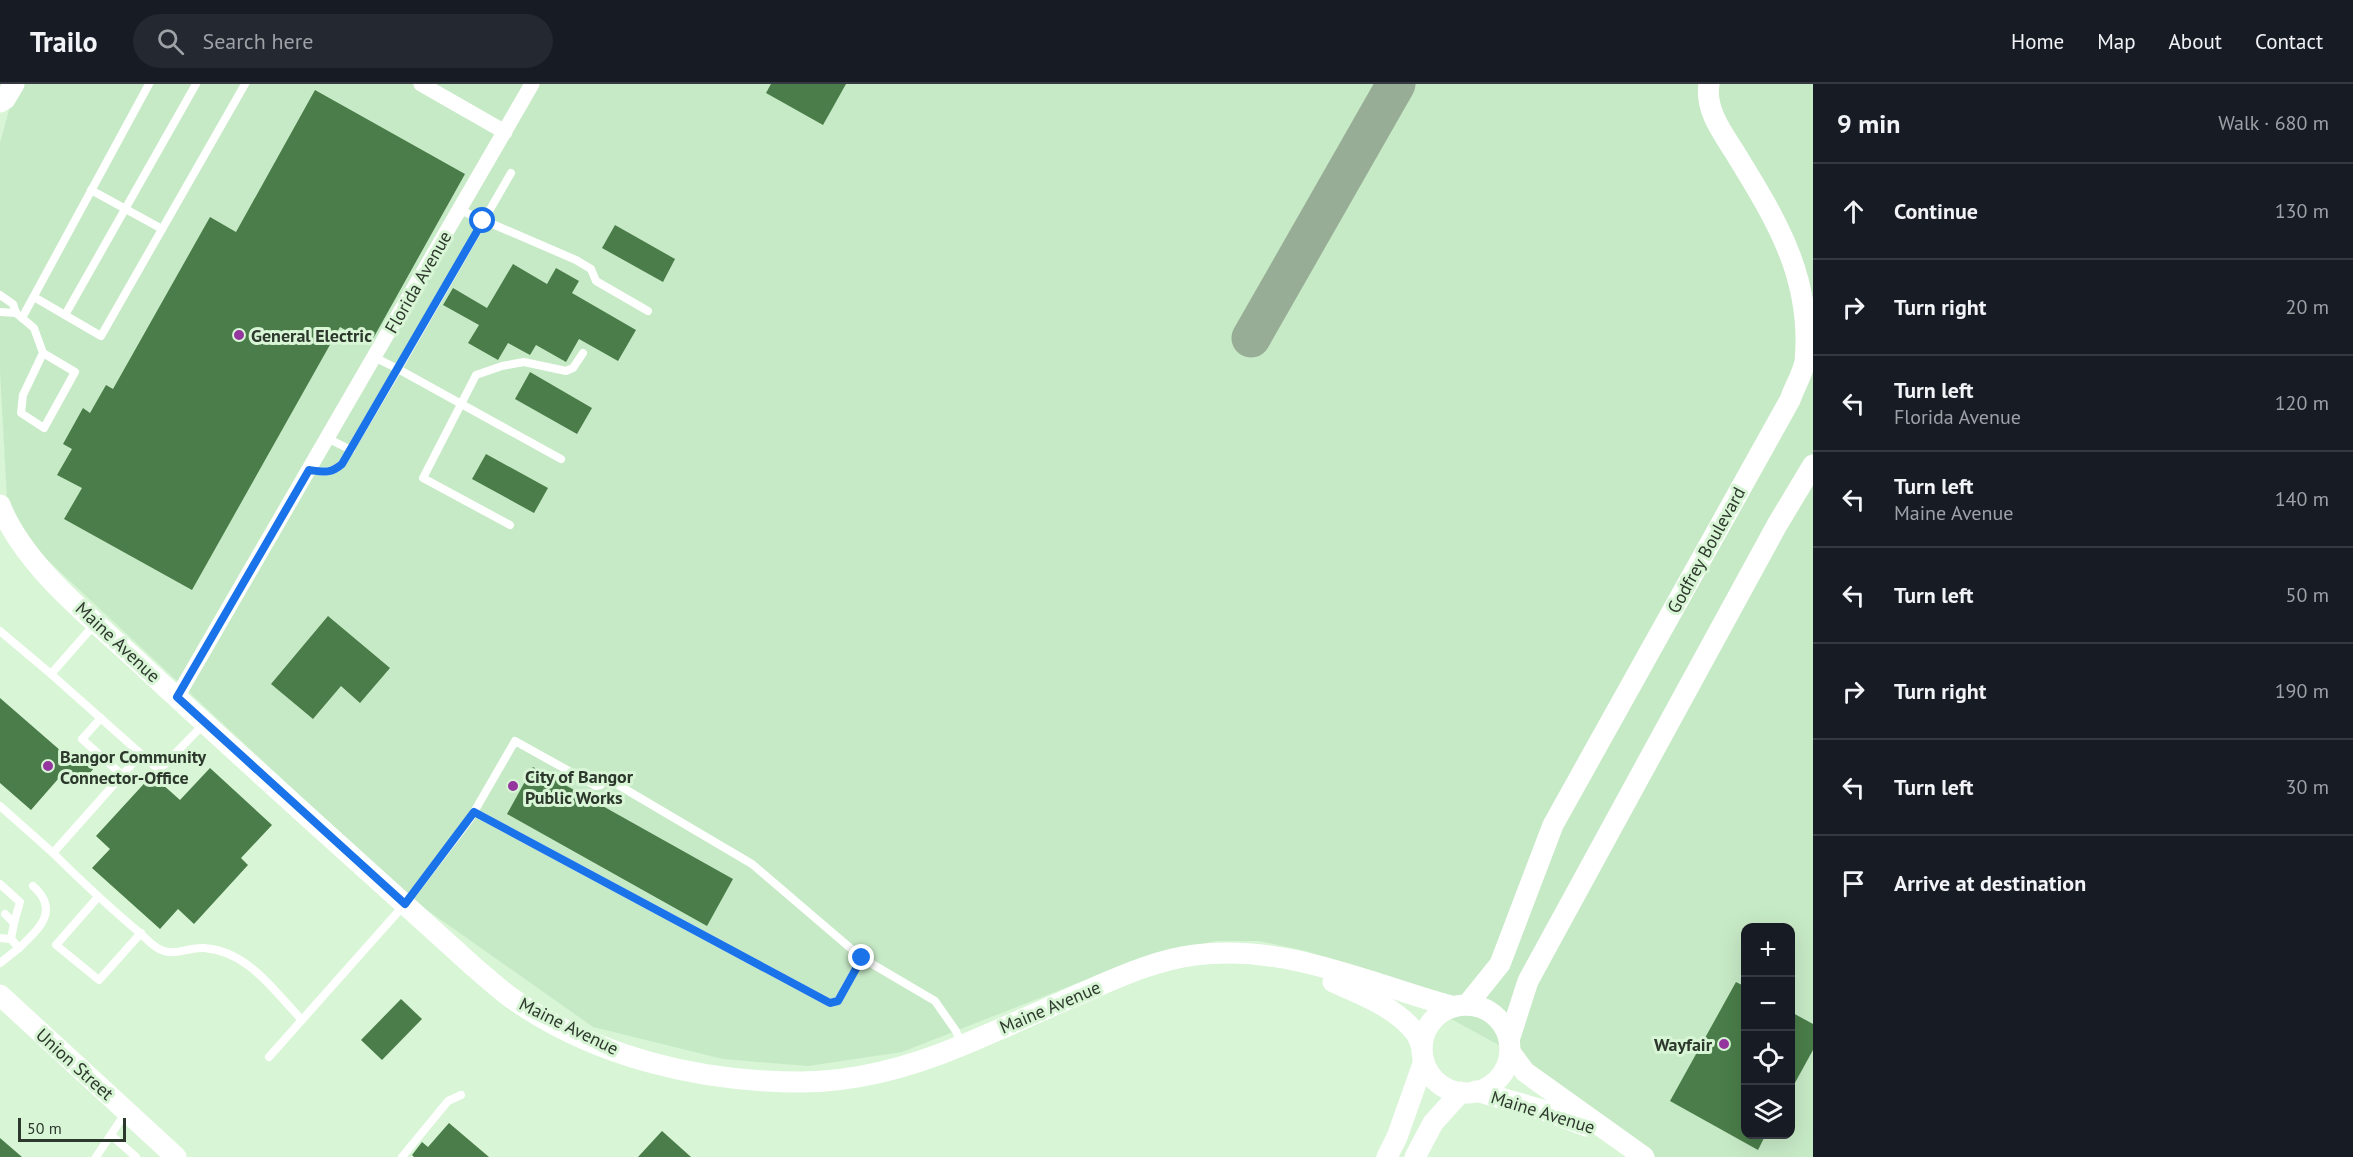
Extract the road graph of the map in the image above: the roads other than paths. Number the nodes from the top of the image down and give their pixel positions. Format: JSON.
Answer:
{"nodes":[{"id":1,"x":14,"y":84,"type":"edge"},
{"id":2,"x":148,"y":84,"type":"edge"},
{"id":3,"x":196,"y":84,"type":"edge"},
{"id":4,"x":245,"y":84,"type":"edge"},
{"id":5,"x":421,"y":84,"type":"edge"},
{"id":6,"x":532,"y":84,"type":"edge"},
{"id":7,"x":1709,"y":84,"type":"edge"},
{"id":8,"x":0,"y":102,"type":"edge"},
{"id":9,"x":505,"y":132,"type":"junction"},
{"id":10,"x":511,"y":173,"type":"dead end"},
{"id":11,"x":91,"y":190,"type":"junction"},
{"id":12,"x":126,"y":208,"type":"junction"},
{"id":13,"x":460,"y":210,"type":"junction"},
{"id":14,"x":483,"y":221,"type":"junction"},
{"id":15,"x":162,"y":229,"type":"junction"},
{"id":16,"x":1787,"y":240,"type":"junction"},
{"id":17,"x":1813,"y":262,"type":"edge"},
{"id":18,"x":0,"y":295,"type":"edge"},
{"id":19,"x":34,"y":297,"type":"junction"},
{"id":20,"x":648,"y":311,"type":"dead end"},
{"id":21,"x":0,"y":312,"type":"edge"},
{"id":22,"x":19,"y":315,"type":"junction"},
{"id":23,"x":65,"y":315,"type":"junction"},
{"id":24,"x":582,"y":352,"type":"dead end"},
{"id":25,"x":43,"y":353,"type":"junction"},
{"id":26,"x":375,"y":357,"type":"junction"},
{"id":27,"x":1813,"y":358,"type":"edge"},
{"id":28,"x":398,"y":369,"type":"junction"},
{"id":29,"x":1790,"y":400,"type":"junction"},
{"id":30,"x":462,"y":404,"type":"junction"},
{"id":31,"x":327,"y":438,"type":"junction"},
{"id":32,"x":351,"y":450,"type":"junction"},
{"id":33,"x":561,"y":459,"type":"dead end"},
{"id":34,"x":1813,"y":465,"type":"edge"},
{"id":35,"x":309,"y":470,"type":"junction"},
{"id":36,"x":0,"y":504,"type":"edge"},
{"id":37,"x":510,"y":525,"type":"dead end"},
{"id":38,"x":96,"y":622,"type":"junction"},
{"id":39,"x":0,"y":631,"type":"edge"},
{"id":40,"x":51,"y":674,"type":"junction"},
{"id":41,"x":177,"y":697,"type":"junction"},
{"id":42,"x":101,"y":718,"type":"junction"},
{"id":43,"x":205,"y":723,"type":"junction"},
{"id":44,"x":141,"y":754,"type":"junction"},
{"id":45,"x":122,"y":775,"type":"junction"},
{"id":46,"x":0,"y":806,"type":"edge"},
{"id":47,"x":474,"y":812,"type":"junction"},
{"id":48,"x":52,"y":853,"type":"junction"},
{"id":49,"x":0,"y":884,"type":"edge"},
{"id":50,"x":33,"y":886,"type":"dead end"},
{"id":51,"x":98,"y":897,"type":"junction"},
{"id":52,"x":405,"y":904,"type":"junction"},
{"id":53,"x":4,"y":914,"type":"dead end"},
{"id":54,"x":14,"y":923,"type":"junction"},
{"id":55,"x":141,"y":933,"type":"junction"},
{"id":56,"x":0,"y":938,"type":"edge"},
{"id":57,"x":11,"y":939,"type":"junction"},
{"id":58,"x":18,"y":948,"type":"junction"},
{"id":59,"x":1278,"y":957,"type":"junction"},
{"id":60,"x":862,"y":958,"type":"junction"},
{"id":61,"x":0,"y":963,"type":"edge"},
{"id":62,"x":0,"y":995,"type":"edge"},
{"id":63,"x":1460,"y":1006,"type":"junction"},
{"id":64,"x":302,"y":1020,"type":"junction"},
{"id":65,"x":962,"y":1045,"type":"junction"},
{"id":66,"x":1510,"y":1046,"type":"junction"},
{"id":67,"x":1423,"y":1054,"type":"junction"},
{"id":68,"x":269,"y":1057,"type":"dead end"},
{"id":69,"x":1469,"y":1092,"type":"junction"},
{"id":70,"x":461,"y":1095,"type":"dead end"},
{"id":71,"x":127,"y":1111,"type":"junction"},
{"id":72,"x":1610,"y":1132,"type":"junction"},
{"id":73,"x":111,"y":1135,"type":"junction"},
{"id":74,"x":169,"y":1155,"type":"edge"},
{"id":75,"x":96,"y":1157,"type":"edge"},
{"id":76,"x":136,"y":1157,"type":"edge"},
{"id":77,"x":402,"y":1157,"type":"edge"},
{"id":78,"x":1387,"y":1157,"type":"edge"},
{"id":79,"x":1415,"y":1157,"type":"edge"},
{"id":80,"x":1644,"y":1157,"type":"edge"}],
"edges":[{"from":1,"to":8,"type":"street"},
{"from":2,"to":11,"type":"lane"},
{"from":3,"to":12,"type":"lane"},
{"from":4,"to":15,"type":"lane"},
{"from":5,"to":9,"type":"street"},
{"from":6,"to":9,"type":"street","name":"Florida Avenue"},
{"from":7,"to":16,"type":"street","name":"Godfrey Boulevard"},
{"from":9,"to":13,"type":"street","name":"Florida Avenue"},
{"from":10,"to":14,"type":"lane"},
{"from":11,"to":12,"type":"lane"},
{"from":11,"to":19,"type":"lane"},
{"from":12,"to":15,"type":"lane"},
{"from":12,"to":23,"type":"lane"},
{"from":13,"to":14,"type":"lane"},
{"from":13,"to":26,"type":"street","name":"Florida Avenue"},
{"from":14,"to":20,"type":"lane"},
{"from":14,"to":28,"type":"lane"},
{"from":15,"to":23,"type":"lane"},
{"from":16,"to":17,"type":"street"},
{"from":16,"to":29,"type":"street","name":"Godfrey Boulevard"},
{"from":18,"to":22,"type":"lane"},
{"from":19,"to":22,"type":"lane"},
{"from":19,"to":23,"type":"lane"},
{"from":21,"to":22,"type":"lane"},
{"from":22,"to":25,"type":"lane"},
{"from":24,"to":30,"type":"lane"},
{"from":25,"to":25,"type":"lane"},
{"from":26,"to":28,"type":"lane"},
{"from":26,"to":31,"type":"street","name":"Florida Avenue"},
{"from":27,"to":29,"type":"lane"},
{"from":28,"to":30,"type":"lane"},
{"from":28,"to":32,"type":"lane"},
{"from":29,"to":63,"type":"street","name":"Godfrey Boulevard"},
{"from":30,"to":33,"type":"lane"},
{"from":30,"to":37,"type":"lane"},
{"from":31,"to":32,"type":"lane"},
{"from":31,"to":35,"type":"street","name":"Florida Avenue"},
{"from":32,"to":35,"type":"lane"},
{"from":34,"to":66,"type":"street"},
{"from":35,"to":41,"type":"street","name":"Florida Avenue"},
{"from":36,"to":38,"type":"street","name":"Maine Avenue"},
{"from":38,"to":40,"type":"lane"},
{"from":38,"to":41,"type":"street","name":"Maine Avenue"},
{"from":39,"to":40,"type":"lane"},
{"from":40,"to":42,"type":"lane"},
{"from":41,"to":43,"type":"street","name":"Maine Avenue"},
{"from":42,"to":44,"type":"lane"},
{"from":42,"to":45,"type":"lane"},
{"from":43,"to":44,"type":"lane"},
{"from":43,"to":52,"type":"street","name":"Maine Avenue"},
{"from":44,"to":45,"type":"lane"},
{"from":45,"to":48,"type":"lane"},
{"from":46,"to":48,"type":"lane"},
{"from":47,"to":52,"type":"lane"},
{"from":47,"to":60,"type":"lane"},
{"from":47,"to":60,"type":"lane"},
{"from":48,"to":51,"type":"lane"},
{"from":49,"to":54,"type":"lane"},
{"from":50,"to":58,"type":"lane"},
{"from":51,"to":55,"type":"lane"},
{"from":51,"to":55,"type":"lane"},
{"from":52,"to":64,"type":"lane"},
{"from":52,"to":65,"type":"street","name":"Maine Avenue"},
{"from":53,"to":54,"type":"lane"},
{"from":54,"to":57,"type":"lane"},
{"from":55,"to":64,"type":"lane"},
{"from":56,"to":57,"type":"lane"},
{"from":57,"to":58,"type":"lane"},
{"from":58,"to":61,"type":"lane"},
{"from":59,"to":63,"type":"street","name":"Maine Avenue"},
{"from":59,"to":65,"type":"street","name":"Maine Avenue"},
{"from":59,"to":67,"type":"street","name":"Maine Avenue"},
{"from":60,"to":65,"type":"lane"},
{"from":62,"to":71,"type":"street","name":"Union Street"},
{"from":63,"to":66,"type":"street"},
{"from":63,"to":67,"type":"street"},
{"from":64,"to":68,"type":"lane"},
{"from":66,"to":69,"type":"street"},
{"from":66,"to":72,"type":"street","name":"Maine Avenue"},
{"from":67,"to":69,"type":"street"},
{"from":67,"to":78,"type":"street"},
{"from":69,"to":72,"type":"street","name":"Maine Avenue"},
{"from":69,"to":79,"type":"street"},
{"from":70,"to":77,"type":"lane"},
{"from":71,"to":73,"type":"lane"},
{"from":71,"to":74,"type":"street","name":"Union Street"},
{"from":72,"to":80,"type":"street","name":"Maine Avenue"},
{"from":73,"to":75,"type":"lane"},
{"from":73,"to":76,"type":"lane"}]}
